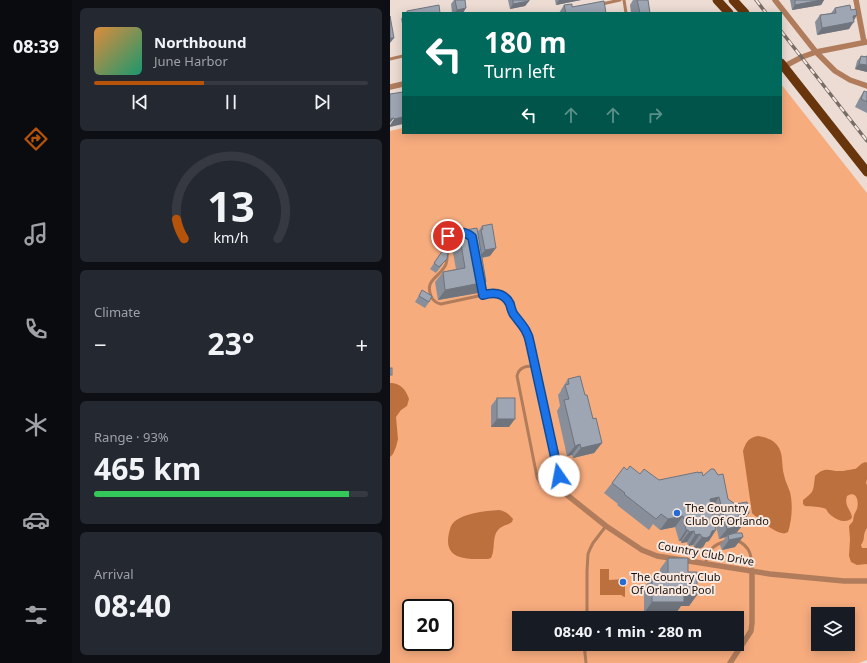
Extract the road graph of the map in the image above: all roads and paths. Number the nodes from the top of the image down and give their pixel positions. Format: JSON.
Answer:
{"nodes":[{"id":1,"x":620,"y":0,"type":"edge"},
{"id":2,"x":624,"y":0,"type":"edge"},
{"id":3,"x":717,"y":0,"type":"edge"},
{"id":4,"x":733,"y":0,"type":"edge"},
{"id":5,"x":775,"y":0,"type":"edge"},
{"id":6,"x":856,"y":0,"type":"edge"},
{"id":7,"x":601,"y":9,"type":"edge"},
{"id":8,"x":626,"y":12,"type":"edge"},
{"id":9,"x":728,"y":12,"type":"edge"},
{"id":10,"x":744,"y":12,"type":"edge"},
{"id":11,"x":866,"y":42,"type":"edge"},
{"id":12,"x":816,"y":52,"type":"junction"},
{"id":13,"x":402,"y":56,"type":"edge"},
{"id":14,"x":390,"y":59,"type":"edge"},
{"id":15,"x":782,"y":65,"type":"edge"},
{"id":16,"x":402,"y":84,"type":"edge"},
{"id":17,"x":867,"y":86,"type":"edge"},
{"id":18,"x":390,"y":87,"type":"edge"},
{"id":19,"x":867,"y":172,"type":"edge"},
{"id":20,"x":465,"y":232,"type":"edge"},
{"id":21,"x":480,"y":280,"type":"edge"},
{"id":22,"x":483,"y":295,"type":"junction"},
{"id":23,"x":535,"y":367,"type":"junction"},
{"id":24,"x":562,"y":491,"type":"junction"},
{"id":25,"x":606,"y":526,"type":"junction"},
{"id":26,"x":705,"y":564,"type":"junction"},
{"id":27,"x":752,"y":571,"type":"junction"},
{"id":28,"x":867,"y":581,"type":"edge"},
{"id":29,"x":587,"y":611,"type":"edge"},
{"id":30,"x":585,"y":651,"type":"edge"},
{"id":31,"x":586,"y":663,"type":"edge"},
{"id":32,"x":730,"y":663,"type":"edge"}],
"edges":[{"from":1,"to":7,"type":"lane"},
{"from":2,"to":8,"type":"lane"},
{"from":3,"to":9,"type":"main road"},
{"from":4,"to":10,"type":"main road"},
{"from":5,"to":12,"type":"street"},
{"from":6,"to":11,"type":"street"},
{"from":11,"to":12,"type":"street"},
{"from":12,"to":15,"type":"street"},
{"from":12,"to":17,"type":"street"},
{"from":13,"to":14,"type":"lane"},
{"from":15,"to":19,"type":"main road"},
{"from":16,"to":18,"type":"street"},
{"from":20,"to":22,"type":"lane"},
{"from":21,"to":22,"type":"lane"},
{"from":22,"to":23,"type":"lane"},
{"from":23,"to":24,"type":"lane"},
{"from":23,"to":24,"type":"lane"},
{"from":24,"to":25,"type":"street","name":"Country Club Drive"},
{"from":25,"to":26,"type":"street","name":"Country Club Drive"},
{"from":25,"to":29,"type":"lane"},
{"from":26,"to":27,"type":"street","name":"Country Club Drive"},
{"from":26,"to":27,"type":"lane"},
{"from":27,"to":28,"type":"street","name":"Country Club Drive"},
{"from":27,"to":32,"type":"street"},
{"from":30,"to":31,"type":"lane"}]}
